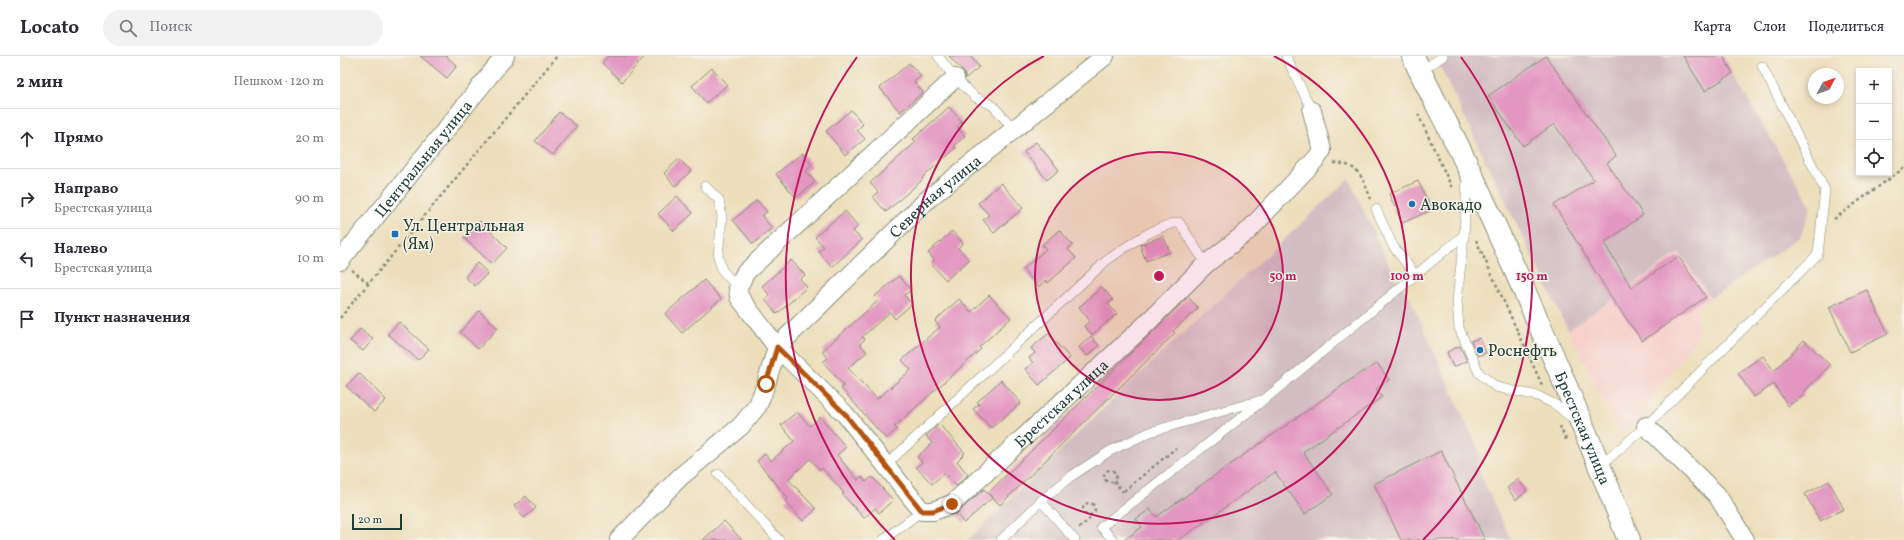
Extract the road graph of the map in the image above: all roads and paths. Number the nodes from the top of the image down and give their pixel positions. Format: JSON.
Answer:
{"nodes":[{"id":1,"x":505,"y":56,"type":"edge"},
{"id":2,"x":557,"y":56,"type":"edge"},
{"id":3,"x":938,"y":56,"type":"edge"},
{"id":4,"x":1105,"y":56,"type":"edge"},
{"id":5,"x":1286,"y":56,"type":"edge"},
{"id":6,"x":1443,"y":56,"type":"edge"},
{"id":7,"x":1416,"y":64,"type":"edge"},
{"id":8,"x":1762,"y":66,"type":"dead end"},
{"id":9,"x":956,"y":78,"type":"junction"},
{"id":10,"x":1415,"y":107,"type":"dead end"},
{"id":11,"x":1312,"y":111,"type":"joint"},
{"id":12,"x":1014,"y":129,"type":"junction"},
{"id":13,"x":1333,"y":163,"type":"dead end"},
{"id":14,"x":1467,"y":165,"type":"junction"},
{"id":15,"x":1904,"y":168,"type":"edge"},
{"id":16,"x":705,"y":186,"type":"dead end"},
{"id":17,"x":1376,"y":208,"type":"joint"},
{"id":18,"x":1465,"y":215,"type":"junction"},
{"id":19,"x":1820,"y":228,"type":"junction"},
{"id":20,"x":1464,"y":235,"type":"junction"},
{"id":21,"x":340,"y":261,"type":"edge"},
{"id":22,"x":1206,"y":264,"type":"junction"},
{"id":23,"x":1416,"y":276,"type":"junction"},
{"id":24,"x":738,"y":288,"type":"junction"},
{"id":25,"x":340,"y":318,"type":"edge"},
{"id":26,"x":775,"y":345,"type":"junction"},
{"id":27,"x":1265,"y":399,"type":"junction"},
{"id":28,"x":1549,"y":401,"type":"junction"},
{"id":29,"x":1646,"y":426,"type":"junction"},
{"id":30,"x":1577,"y":439,"type":"junction"},
{"id":31,"x":887,"y":464,"type":"junction"},
{"id":32,"x":1600,"y":466,"type":"junction"},
{"id":33,"x":718,"y":474,"type":"dead end"},
{"id":34,"x":1114,"y":481,"type":"junction"},
{"id":35,"x":1123,"y":492,"type":"dead end"},
{"id":36,"x":1041,"y":501,"type":"junction"},
{"id":37,"x":1095,"y":507,"type":"joint"},
{"id":38,"x":922,"y":511,"type":"junction"},
{"id":39,"x":619,"y":540,"type":"edge"},
{"id":40,"x":779,"y":540,"type":"edge"},
{"id":41,"x":883,"y":540,"type":"edge"},
{"id":42,"x":1001,"y":540,"type":"edge"},
{"id":43,"x":1075,"y":540,"type":"edge"},
{"id":44,"x":1113,"y":540,"type":"edge"},
{"id":45,"x":1629,"y":540,"type":"edge"},
{"id":46,"x":1745,"y":540,"type":"edge"}],
"edges":[{"from":1,"to":21,"type":"street","name":"Центральная улица"},
{"from":2,"to":25,"type":"path"},
{"from":3,"to":9,"type":"lane"},
{"from":4,"to":12,"type":"street","name":"Северная улица"},
{"from":5,"to":11,"type":"lane"},
{"from":6,"to":7,"type":"lane"},
{"from":7,"to":14,"type":"main road","name":"Брестская улица"},
{"from":8,"to":19,"type":"lane"},
{"from":9,"to":12,"type":"lane"},
{"from":9,"to":24,"type":"street"},
{"from":10,"to":18,"type":"path"},
{"from":11,"to":22,"type":"street","name":"Брестская улица"},
{"from":12,"to":26,"type":"street","name":"Северная улица"},
{"from":13,"to":17,"type":"path"},
{"from":14,"to":18,"type":"lane"},
{"from":14,"to":30,"type":"main road","name":"Брестская улица"},
{"from":15,"to":19,"type":"path"},
{"from":16,"to":24,"type":"lane"},
{"from":17,"to":23,"type":"lane"},
{"from":18,"to":20,"type":"lane"},
{"from":18,"to":28,"type":"path"},
{"from":19,"to":29,"type":"lane"},
{"from":20,"to":23,"type":"lane"},
{"from":20,"to":28,"type":"lane"},
{"from":22,"to":31,"type":"lane"},
{"from":22,"to":38,"type":"street","name":"Брестская улица"},
{"from":23,"to":27,"type":"lane"},
{"from":24,"to":26,"type":"street"},
{"from":26,"to":31,"type":"street"},
{"from":26,"to":39,"type":"street"},
{"from":27,"to":36,"type":"lane"},
{"from":27,"to":44,"type":"lane"},
{"from":28,"to":30,"type":"path"},
{"from":28,"to":30,"type":"lane"},
{"from":29,"to":32,"type":"lane"},
{"from":29,"to":46,"type":"street"},
{"from":30,"to":32,"type":"main road","name":"Брестская улица"},
{"from":31,"to":38,"type":"street"},
{"from":32,"to":45,"type":"main road","name":"Брестская улица"},
{"from":33,"to":40,"type":"lane"},
{"from":34,"to":34,"type":"path"},
{"from":34,"to":35,"type":"path"},
{"from":36,"to":42,"type":"lane"},
{"from":36,"to":43,"type":"lane"},
{"from":37,"to":37,"type":"path"},
{"from":38,"to":41,"type":"lane"}]}
